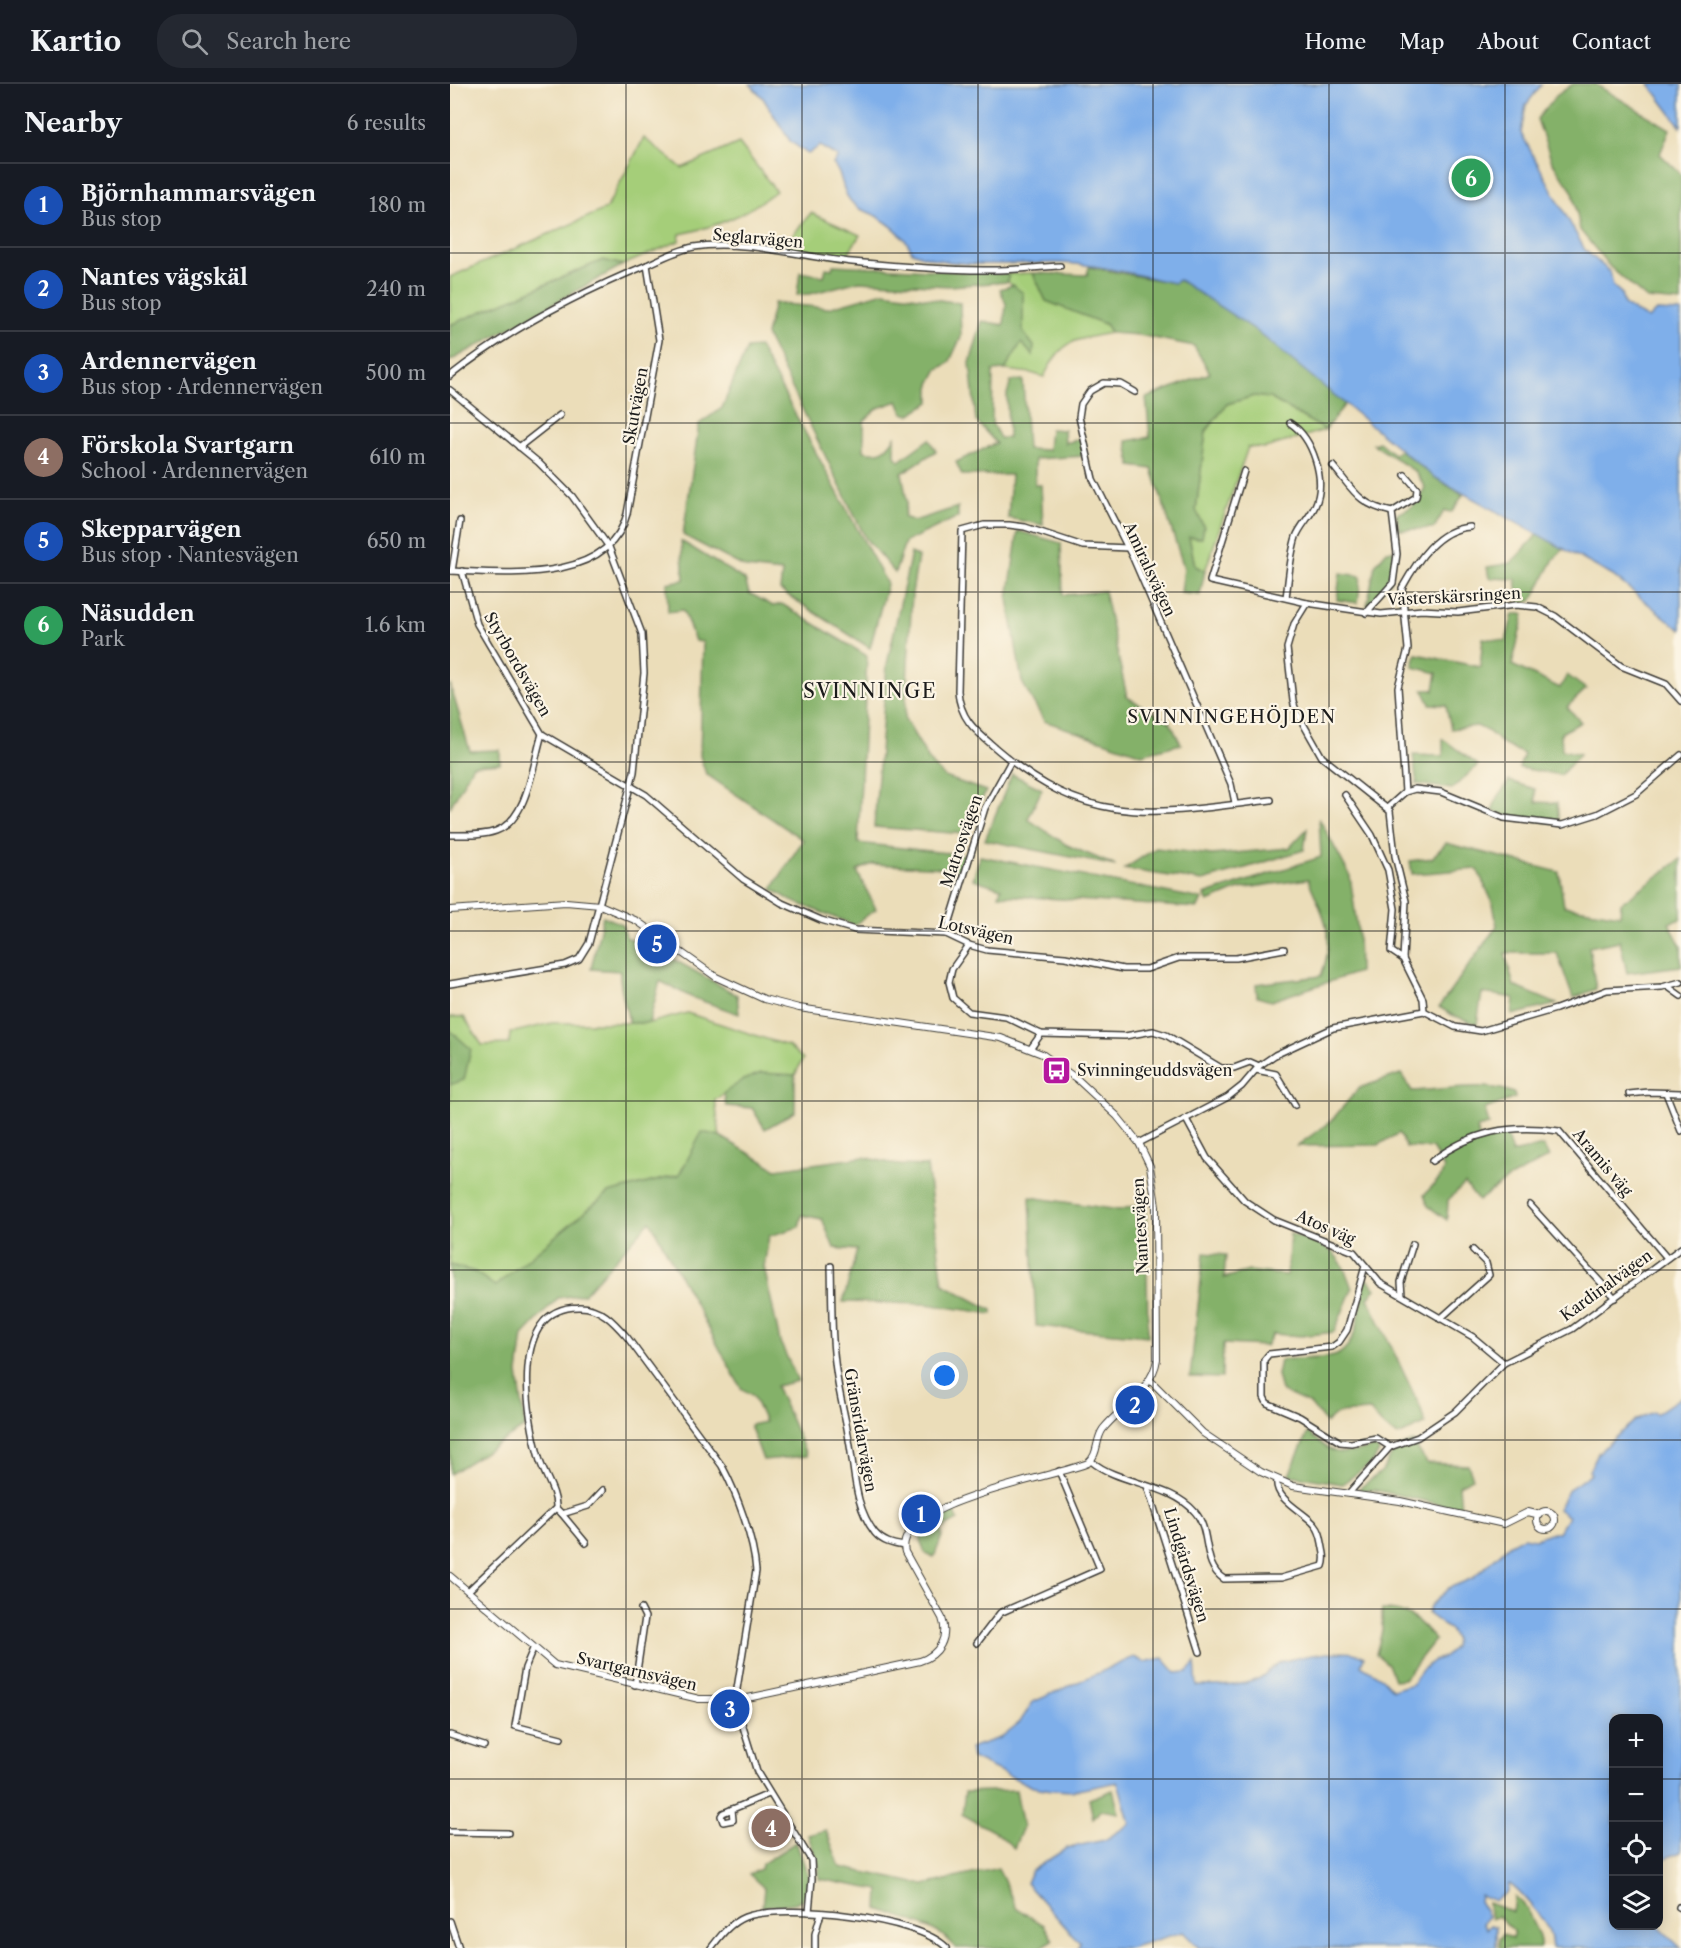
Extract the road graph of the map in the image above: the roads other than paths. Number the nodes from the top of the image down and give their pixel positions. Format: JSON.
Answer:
{"nodes":[{"id":1,"x":647,"y":265,"type":"junction"},
{"id":2,"x":1060,"y":266,"type":"dead end"},
{"id":3,"x":450,"y":376,"type":"edge"},
{"id":4,"x":450,"y":390,"type":"edge"},
{"id":5,"x":1135,"y":392,"type":"dead end"},
{"id":6,"x":560,"y":416,"type":"dead end"},
{"id":7,"x":1290,"y":423,"type":"dead end"},
{"id":8,"x":519,"y":447,"type":"junction"},
{"id":9,"x":1333,"y":466,"type":"dead end"},
{"id":10,"x":1244,"y":471,"type":"dead end"},
{"id":11,"x":1405,"y":475,"type":"dead end"},
{"id":12,"x":1392,"y":512,"type":"junction"},
{"id":13,"x":460,"y":521,"type":"dead end"},
{"id":14,"x":1470,"y":527,"type":"dead end"},
{"id":15,"x":609,"y":547,"type":"junction"},
{"id":16,"x":1128,"y":548,"type":"junction"},
{"id":17,"x":451,"y":571,"type":"edge"},
{"id":18,"x":462,"y":572,"type":"junction"},
{"id":19,"x":1286,"y":597,"type":"junction"},
{"id":20,"x":1306,"y":603,"type":"junction"},
{"id":21,"x":1403,"y":612,"type":"junction"},
{"id":22,"x":1366,"y":613,"type":"junction"},
{"id":23,"x":1681,"y":701,"type":"edge"},
{"id":24,"x":542,"y":734,"type":"junction"},
{"id":25,"x":1681,"y":755,"type":"edge"},
{"id":26,"x":1011,"y":761,"type":"junction"},
{"id":27,"x":631,"y":785,"type":"junction"},
{"id":28,"x":1405,"y":792,"type":"junction"},
{"id":29,"x":1345,"y":795,"type":"dead end"},
{"id":30,"x":1271,"y":800,"type":"dead end"},
{"id":31,"x":1235,"y":803,"type":"junction"},
{"id":32,"x":1387,"y":808,"type":"junction"},
{"id":33,"x":450,"y":835,"type":"edge"},
{"id":34,"x":600,"y":905,"type":"junction"},
{"id":35,"x":450,"y":910,"type":"edge"},
{"id":36,"x":946,"y":934,"type":"junction"},
{"id":37,"x":969,"y":945,"type":"junction"},
{"id":38,"x":1284,"y":949,"type":"dead end"},
{"id":39,"x":1403,"y":959,"type":"junction"},
{"id":40,"x":1681,"y":982,"type":"edge"},
{"id":41,"x":450,"y":984,"type":"edge"},
{"id":42,"x":1666,"y":986,"type":"junction"},
{"id":43,"x":1681,"y":996,"type":"edge"},
{"id":44,"x":1424,"y":1011,"type":"junction"},
{"id":45,"x":1041,"y":1034,"type":"junction"},
{"id":46,"x":1030,"y":1048,"type":"junction"},
{"id":47,"x":1258,"y":1068,"type":"junction"},
{"id":48,"x":1666,"y":1093,"type":"junction"},
{"id":49,"x":1681,"y":1093,"type":"edge"},
{"id":50,"x":1629,"y":1094,"type":"dead end"},
{"id":51,"x":1295,"y":1105,"type":"dead end"},
{"id":52,"x":1186,"y":1119,"type":"junction"},
{"id":53,"x":1681,"y":1131,"type":"edge"},
{"id":54,"x":1139,"y":1143,"type":"junction"},
{"id":55,"x":1432,"y":1161,"type":"dead end"},
{"id":56,"x":1530,"y":1205,"type":"dead end"},
{"id":57,"x":1413,"y":1244,"type":"dead end"},
{"id":58,"x":1681,"y":1248,"type":"edge"},
{"id":59,"x":1473,"y":1250,"type":"dead end"},
{"id":60,"x":1667,"y":1258,"type":"junction"},
{"id":61,"x":831,"y":1266,"type":"dead end"},
{"id":62,"x":1365,"y":1266,"type":"junction"},
{"id":63,"x":1403,"y":1296,"type":"junction"},
{"id":64,"x":1615,"y":1298,"type":"junction"},
{"id":65,"x":1440,"y":1319,"type":"junction"},
{"id":66,"x":1504,"y":1364,"type":"junction"},
{"id":67,"x":1150,"y":1380,"type":"junction"},
{"id":68,"x":1390,"y":1447,"type":"junction"},
{"id":69,"x":1091,"y":1461,"type":"junction"},
{"id":70,"x":1059,"y":1471,"type":"junction"},
{"id":71,"x":1277,"y":1480,"type":"junction"},
{"id":72,"x":1147,"y":1486,"type":"junction"},
{"id":73,"x":603,"y":1490,"type":"dead end"},
{"id":74,"x":1349,"y":1493,"type":"junction"},
{"id":75,"x":556,"y":1508,"type":"junction"},
{"id":76,"x":562,"y":1514,"type":"junction"},
{"id":77,"x":1540,"y":1515,"type":"dead end"},
{"id":78,"x":586,"y":1543,"type":"dead end"},
{"id":79,"x":904,"y":1545,"type":"junction"},
{"id":80,"x":450,"y":1576,"type":"edge"},
{"id":81,"x":468,"y":1591,"type":"junction"},
{"id":82,"x":641,"y":1609,"type":"dead end"},
{"id":83,"x":977,"y":1643,"type":"dead end"},
{"id":84,"x":533,"y":1649,"type":"junction"},
{"id":85,"x":1200,"y":1652,"type":"dead end"},
{"id":86,"x":635,"y":1685,"type":"junction"},
{"id":87,"x":735,"y":1701,"type":"junction"},
{"id":88,"x":450,"y":1735,"type":"edge"},
{"id":89,"x":561,"y":1738,"type":"dead end"},
{"id":90,"x":483,"y":1746,"type":"dead end"},
{"id":91,"x":769,"y":1794,"type":"junction"},
{"id":92,"x":732,"y":1809,"type":"dead end"},
{"id":93,"x":450,"y":1832,"type":"edge"},
{"id":94,"x":507,"y":1833,"type":"dead end"},
{"id":95,"x":809,"y":1912,"type":"junction"},
{"id":96,"x":820,"y":1913,"type":"junction"},
{"id":97,"x":450,"y":1921,"type":"edge"},
{"id":98,"x":459,"y":1948,"type":"edge"},
{"id":99,"x":711,"y":1948,"type":"edge"},
{"id":100,"x":814,"y":1948,"type":"edge"},
{"id":101,"x":947,"y":1948,"type":"edge"}],
"edges":[{"from":1,"to":2,"type":"street","name":"Seglarvägen"},
{"from":1,"to":3,"type":"street","name":"Seglarvägen"},
{"from":1,"to":15,"type":"street","name":"Skutvägen"},
{"from":4,"to":8,"type":"street"},
{"from":5,"to":16,"type":"street","name":"Amiralsvägen"},
{"from":6,"to":8,"type":"street"},
{"from":7,"to":19,"type":"street"},
{"from":8,"to":15,"type":"street"},
{"from":9,"to":12,"type":"street"},
{"from":10,"to":19,"type":"street","name":"Västerskärsringen"},
{"from":11,"to":12,"type":"street"},
{"from":12,"to":22,"type":"street"},
{"from":13,"to":17,"type":"street"},
{"from":14,"to":21,"type":"street"},
{"from":15,"to":18,"type":"street"},
{"from":15,"to":27,"type":"street"},
{"from":16,"to":26,"type":"street"},
{"from":16,"to":31,"type":"street","name":"Amiralsvägen"},
{"from":17,"to":18,"type":"street"},
{"from":18,"to":24,"type":"street","name":"Styrbordsvägen"},
{"from":19,"to":20,"type":"street","name":"Västerskärsringen"},
{"from":20,"to":22,"type":"street","name":"Västerskärsringen"},
{"from":20,"to":32,"type":"street"},
{"from":21,"to":22,"type":"street","name":"Västerskärsringen"},
{"from":21,"to":23,"type":"street","name":"Västerskärsringen"},
{"from":21,"to":28,"type":"street"},
{"from":24,"to":27,"type":"street","name":"Lotsvägen"},
{"from":24,"to":33,"type":"street"},
{"from":25,"to":28,"type":"street"},
{"from":26,"to":31,"type":"street"},
{"from":26,"to":36,"type":"street","name":"Matrosvägen"},
{"from":27,"to":34,"type":"street"},
{"from":27,"to":36,"type":"street","name":"Lotsvägen"},
{"from":28,"to":32,"type":"street"},
{"from":29,"to":39,"type":"street"},
{"from":30,"to":31,"type":"street"},
{"from":32,"to":39,"type":"street"},
{"from":34,"to":35,"type":"street","name":"Nantesvägen"},
{"from":34,"to":41,"type":"street"},
{"from":34,"to":46,"type":"street","name":"Nantesvägen"},
{"from":36,"to":37,"type":"street","name":"Lotsvägen"},
{"from":37,"to":38,"type":"street","name":"Lotsvägen"},
{"from":37,"to":45,"type":"street"},
{"from":39,"to":44,"type":"street"},
{"from":40,"to":42,"type":"street"},
{"from":42,"to":43,"type":"street"},
{"from":42,"to":44,"type":"street"},
{"from":44,"to":47,"type":"street"},
{"from":45,"to":46,"type":"street"},
{"from":45,"to":47,"type":"street"},
{"from":46,"to":54,"type":"street","name":"Nantesvägen"},
{"from":47,"to":51,"type":"street"},
{"from":47,"to":52,"type":"street"},
{"from":48,"to":49,"type":"street"},
{"from":48,"to":50,"type":"street"},
{"from":48,"to":53,"type":"street"},
{"from":52,"to":54,"type":"street"},
{"from":52,"to":62,"type":"street","name":"Atos väg"},
{"from":54,"to":67,"type":"street","name":"Nantesvägen"},
{"from":55,"to":60,"type":"street","name":"Aramis väg"},
{"from":56,"to":64,"type":"street"},
{"from":57,"to":63,"type":"street"},
{"from":58,"to":60,"type":"street","name":"Kardinalvägen"},
{"from":59,"to":65,"type":"street"},
{"from":60,"to":64,"type":"street","name":"Kardinalvägen"},
{"from":61,"to":79,"type":"street","name":"Gränsridarvägen"},
{"from":62,"to":63,"type":"street","name":"Atos väg"},
{"from":62,"to":68,"type":"street"},
{"from":63,"to":65,"type":"street","name":"Atos väg"},
{"from":64,"to":66,"type":"street","name":"Kardinalvägen"},
{"from":65,"to":66,"type":"street","name":"Atos väg"},
{"from":66,"to":68,"type":"street","name":"Kardinalvägen"},
{"from":67,"to":69,"type":"street"},
{"from":67,"to":71,"type":"street"},
{"from":68,"to":74,"type":"street","name":"Kardinalvägen"},
{"from":69,"to":70,"type":"street"},
{"from":69,"to":72,"type":"street","name":"Lindgårdsvägen"},
{"from":70,"to":79,"type":"street"},
{"from":70,"to":83,"type":"street"},
{"from":71,"to":72,"type":"street","name":"Lindgårdsvägen"},
{"from":71,"to":74,"type":"street"},
{"from":72,"to":85,"type":"street","name":"Lindgårdsvägen"},
{"from":73,"to":76,"type":"street"},
{"from":74,"to":77,"type":"street"},
{"from":75,"to":76,"type":"street"},
{"from":75,"to":81,"type":"street"},
{"from":75,"to":87,"type":"street"},
{"from":76,"to":78,"type":"street"},
{"from":79,"to":87,"type":"street","name":"Svartgarnsvägen"},
{"from":80,"to":81,"type":"street","name":"Svartgarnsvägen"},
{"from":81,"to":84,"type":"street","name":"Svartgarnsvägen"},
{"from":82,"to":86,"type":"street"},
{"from":84,"to":86,"type":"street","name":"Svartgarnsvägen"},
{"from":84,"to":89,"type":"street"},
{"from":86,"to":87,"type":"street","name":"Svartgarnsvägen"},
{"from":87,"to":91,"type":"street"},
{"from":88,"to":90,"type":"street"},
{"from":91,"to":92,"type":"street"},
{"from":91,"to":95,"type":"street"},
{"from":93,"to":94,"type":"street"},
{"from":95,"to":96,"type":"street"},
{"from":95,"to":99,"type":"street"},
{"from":96,"to":100,"type":"street"},
{"from":96,"to":101,"type":"street"},
{"from":97,"to":98,"type":"street"}]}
